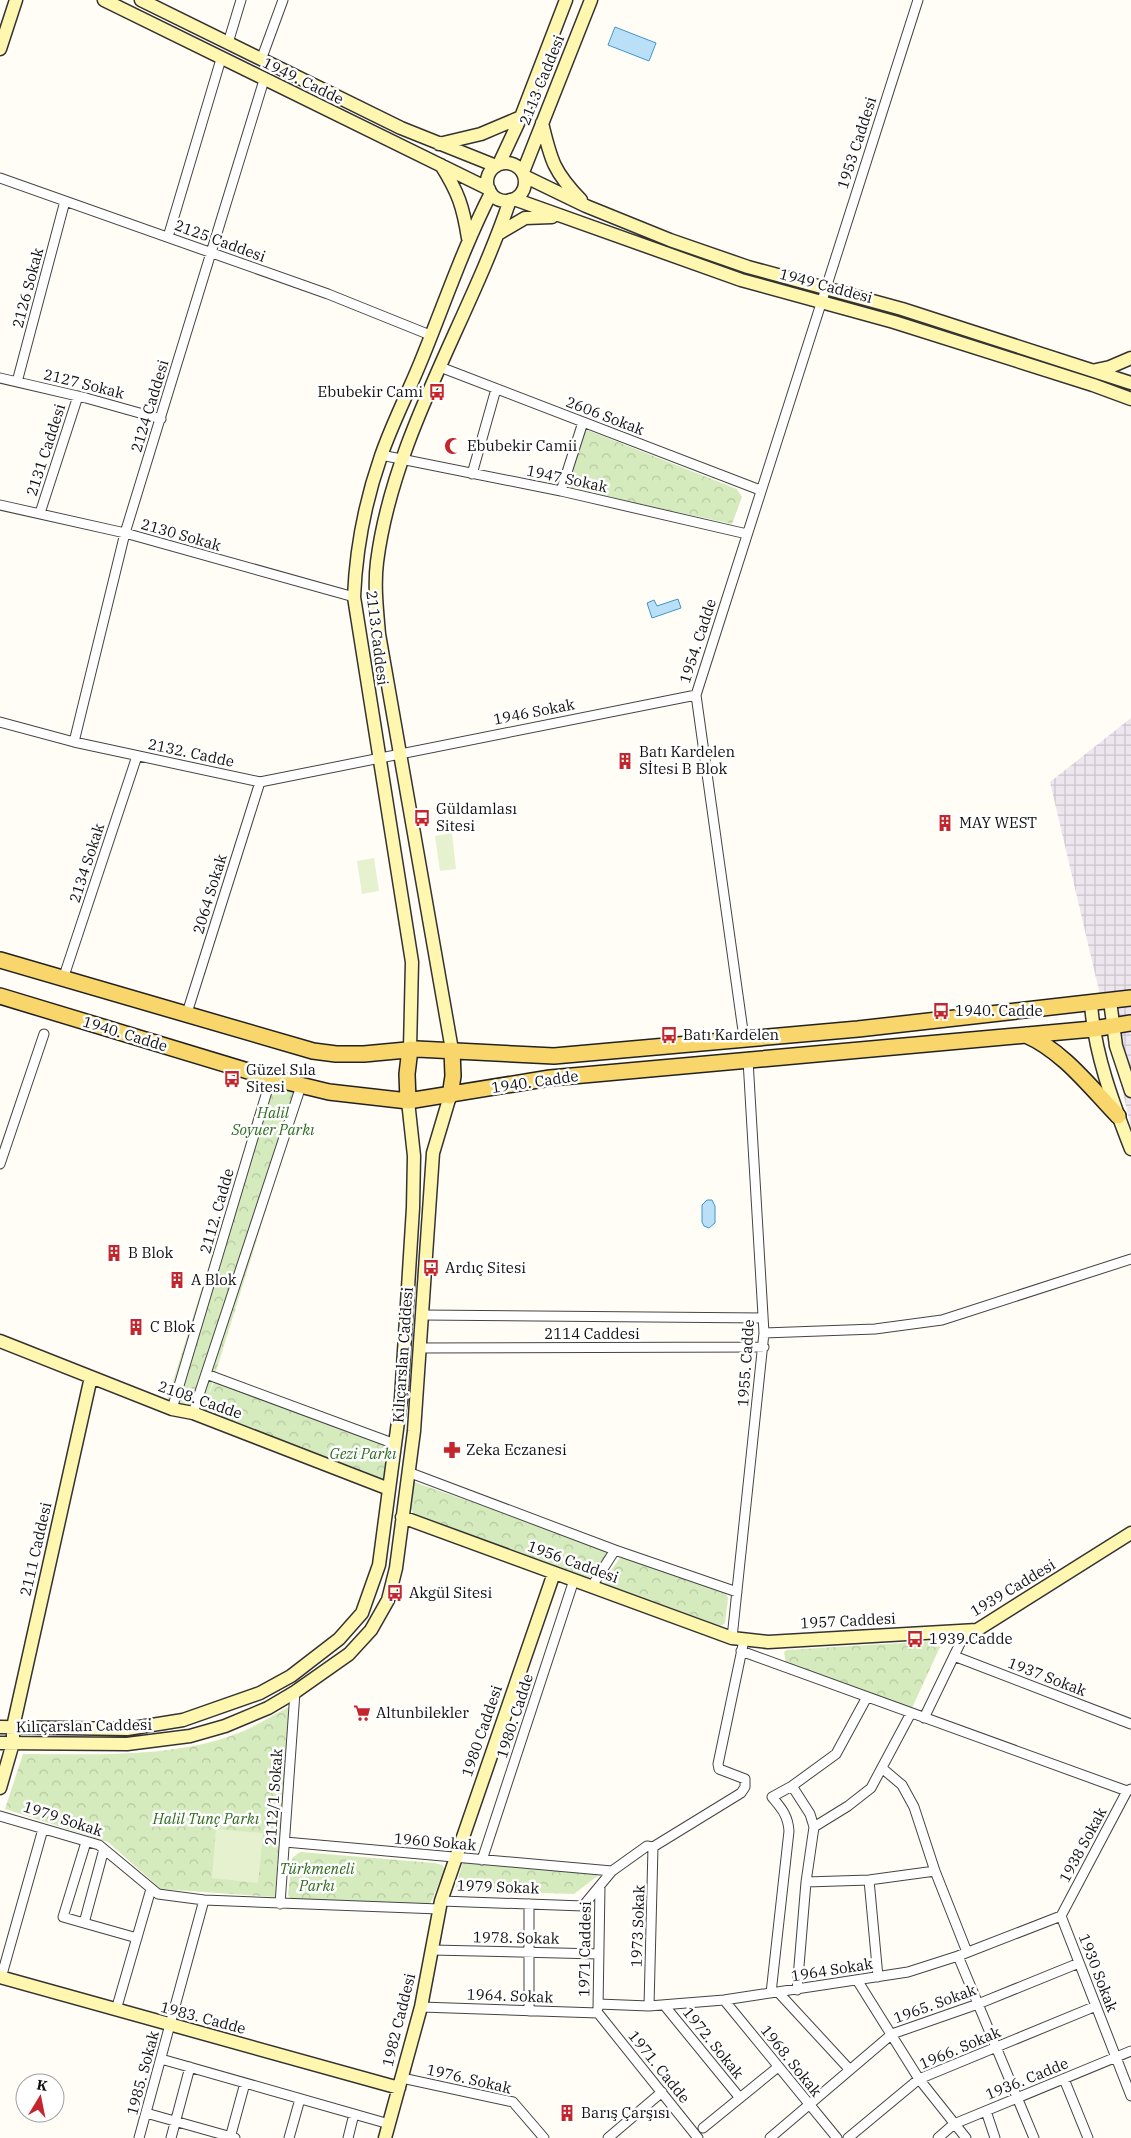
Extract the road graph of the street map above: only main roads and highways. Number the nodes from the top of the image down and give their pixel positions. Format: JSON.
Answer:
{"nodes":[{"id":1,"x":0,"y":960,"type":"edge"},
{"id":2,"x":0,"y":996,"type":"edge"},
{"id":3,"x":1131,"y":998,"type":"edge"},
{"id":4,"x":1131,"y":1024,"type":"edge"},
{"id":5,"x":1024,"y":1035,"type":"junction"},
{"id":6,"x":410,"y":1049,"type":"junction"},
{"id":7,"x":452,"y":1050,"type":"junction"},
{"id":8,"x":450,"y":1096,"type":"junction"},
{"id":9,"x":408,"y":1102,"type":"junction"},
{"id":10,"x":1118,"y":1116,"type":"road end"}],
"edges":[{"from":1,"to":6,"type":"main road","name":"1940. Cadde"},
{"from":2,"to":9,"type":"main road","name":"1940. Cadde"},
{"from":3,"to":7,"type":"main road","name":"1940. Cadde"},
{"from":4,"to":5,"type":"main road","name":"1940. Cadde"},
{"from":5,"to":8,"type":"main road","name":"1940. Cadde"},
{"from":5,"to":10,"type":"main road"},
{"from":6,"to":7,"type":"main road","name":"1940. Cadde"},
{"from":6,"to":9,"type":"main road"},
{"from":7,"to":8,"type":"main road"},
{"from":8,"to":9,"type":"main road","name":"1940. Cadde"}]}
